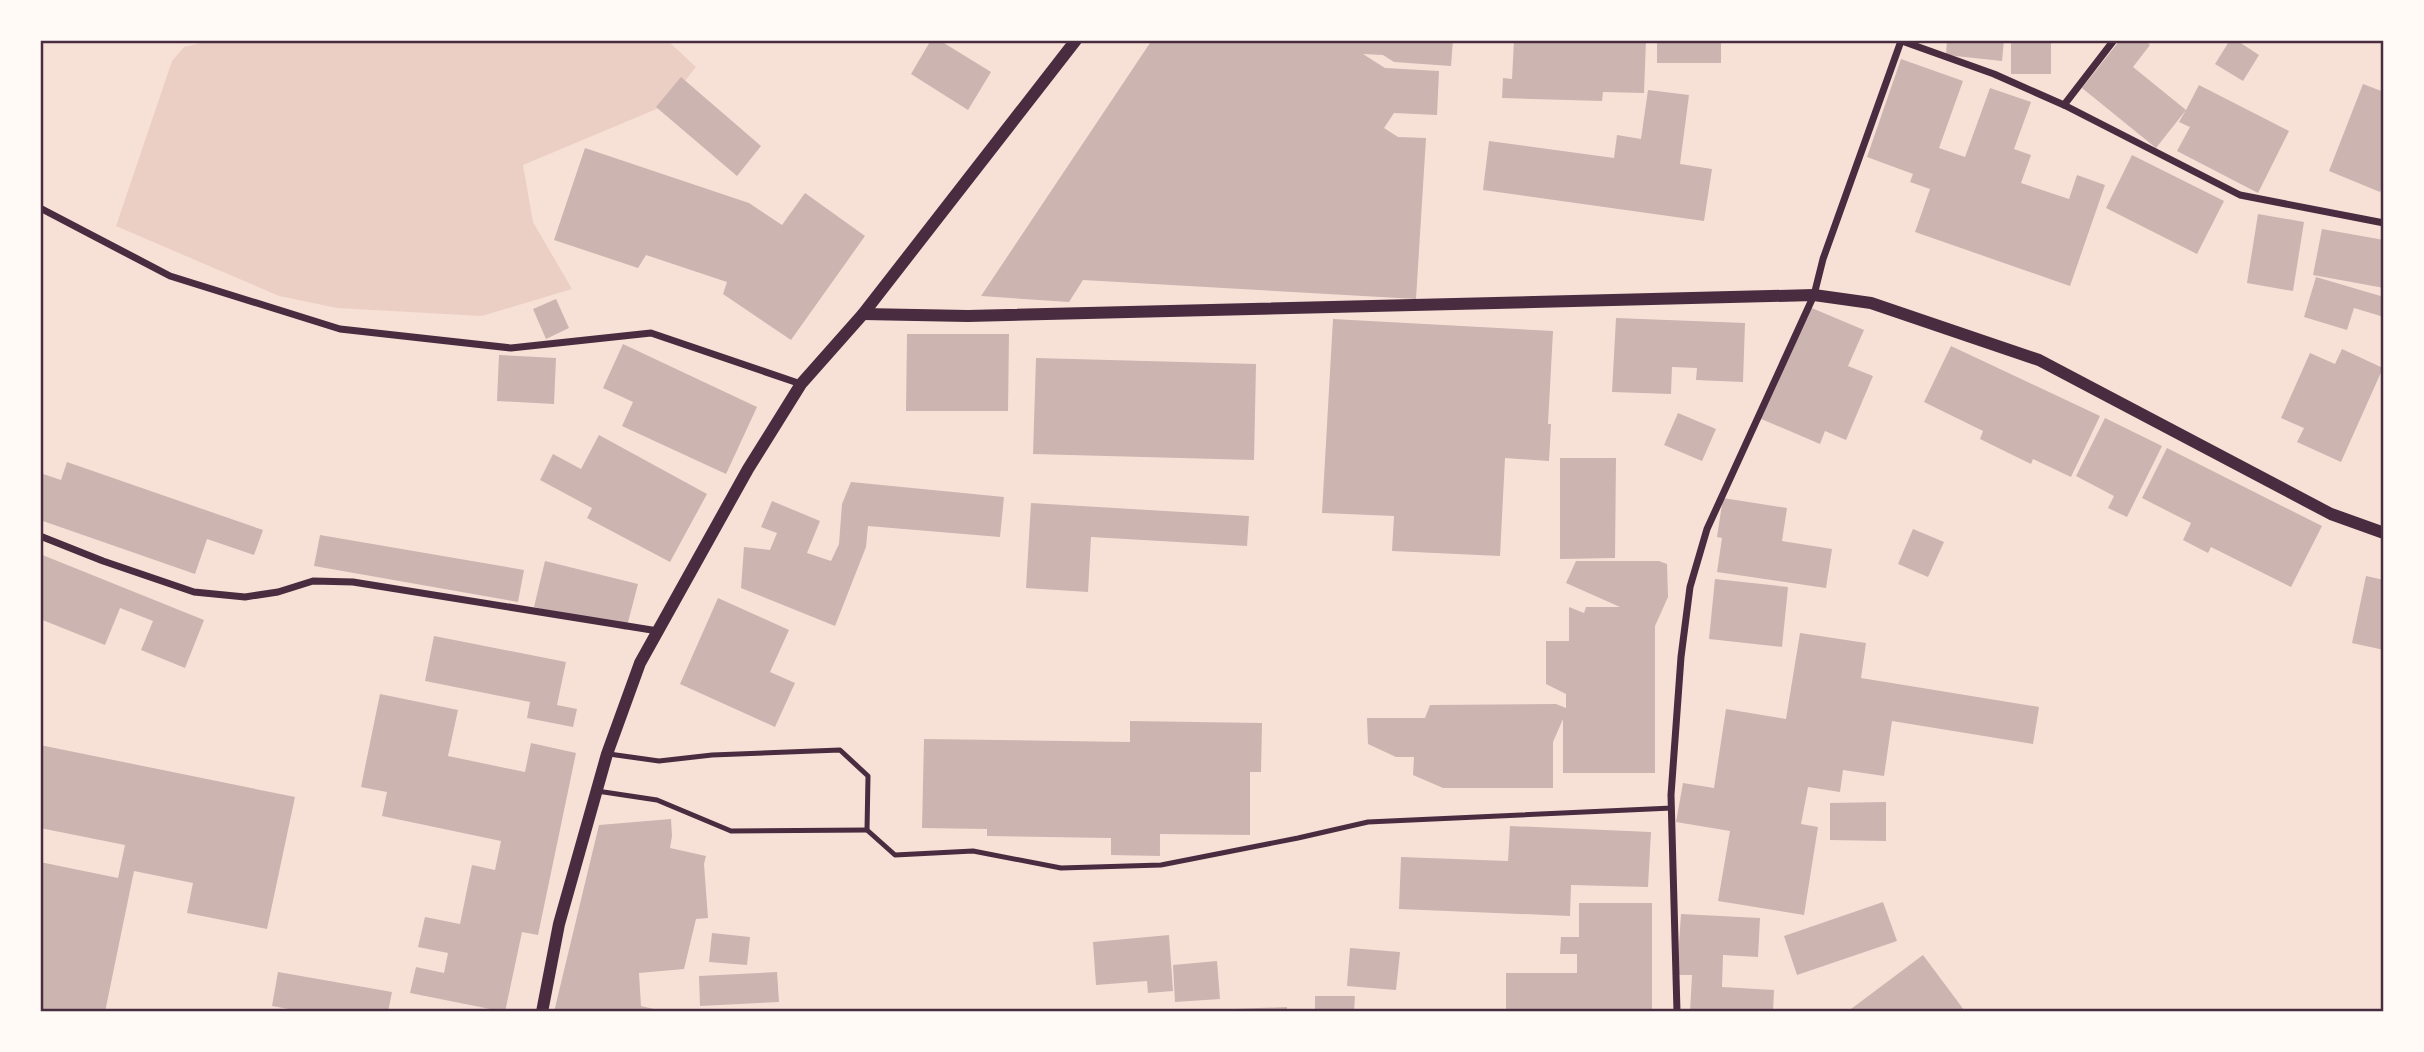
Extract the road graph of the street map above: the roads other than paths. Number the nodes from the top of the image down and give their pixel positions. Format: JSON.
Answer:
{"nodes":[{"id":1,"x":1076,"y":40,"type":"edge"},
{"id":2,"x":2114,"y":40,"type":"edge"},
{"id":3,"x":1900,"y":41,"type":"edge"},
{"id":4,"x":2064,"y":105,"type":"junction"},
{"id":5,"x":40,"y":208,"type":"edge"},
{"id":6,"x":2384,"y":223,"type":"edge"},
{"id":7,"x":1814,"y":295,"type":"junction"},
{"id":8,"x":863,"y":314,"type":"junction"},
{"id":9,"x":801,"y":384,"type":"junction"},
{"id":10,"x":2384,"y":533,"type":"edge"},
{"id":11,"x":40,"y":536,"type":"edge"},
{"id":12,"x":658,"y":631,"type":"junction"},
{"id":13,"x":607,"y":754,"type":"junction"},
{"id":14,"x":597,"y":791,"type":"junction"},
{"id":15,"x":1671,"y":808,"type":"junction"},
{"id":16,"x":867,"y":830,"type":"junction"},
{"id":17,"x":542,"y":1012,"type":"edge"},
{"id":18,"x":1677,"y":1012,"type":"edge"}],
"edges":[{"from":1,"to":8,"type":"street"},
{"from":2,"to":4,"type":"street"},
{"from":3,"to":4,"type":"street"},
{"from":3,"to":7,"type":"street"},
{"from":4,"to":6,"type":"street"},
{"from":5,"to":9,"type":"street"},
{"from":7,"to":8,"type":"street"},
{"from":7,"to":10,"type":"street"},
{"from":7,"to":15,"type":"street"},
{"from":8,"to":9,"type":"street"},
{"from":9,"to":12,"type":"street"},
{"from":11,"to":12,"type":"street"},
{"from":12,"to":13,"type":"street"},
{"from":13,"to":14,"type":"street"},
{"from":13,"to":16,"type":"lane"},
{"from":14,"to":16,"type":"lane"},
{"from":14,"to":17,"type":"street"},
{"from":15,"to":16,"type":"lane"},
{"from":15,"to":18,"type":"street"}]}
